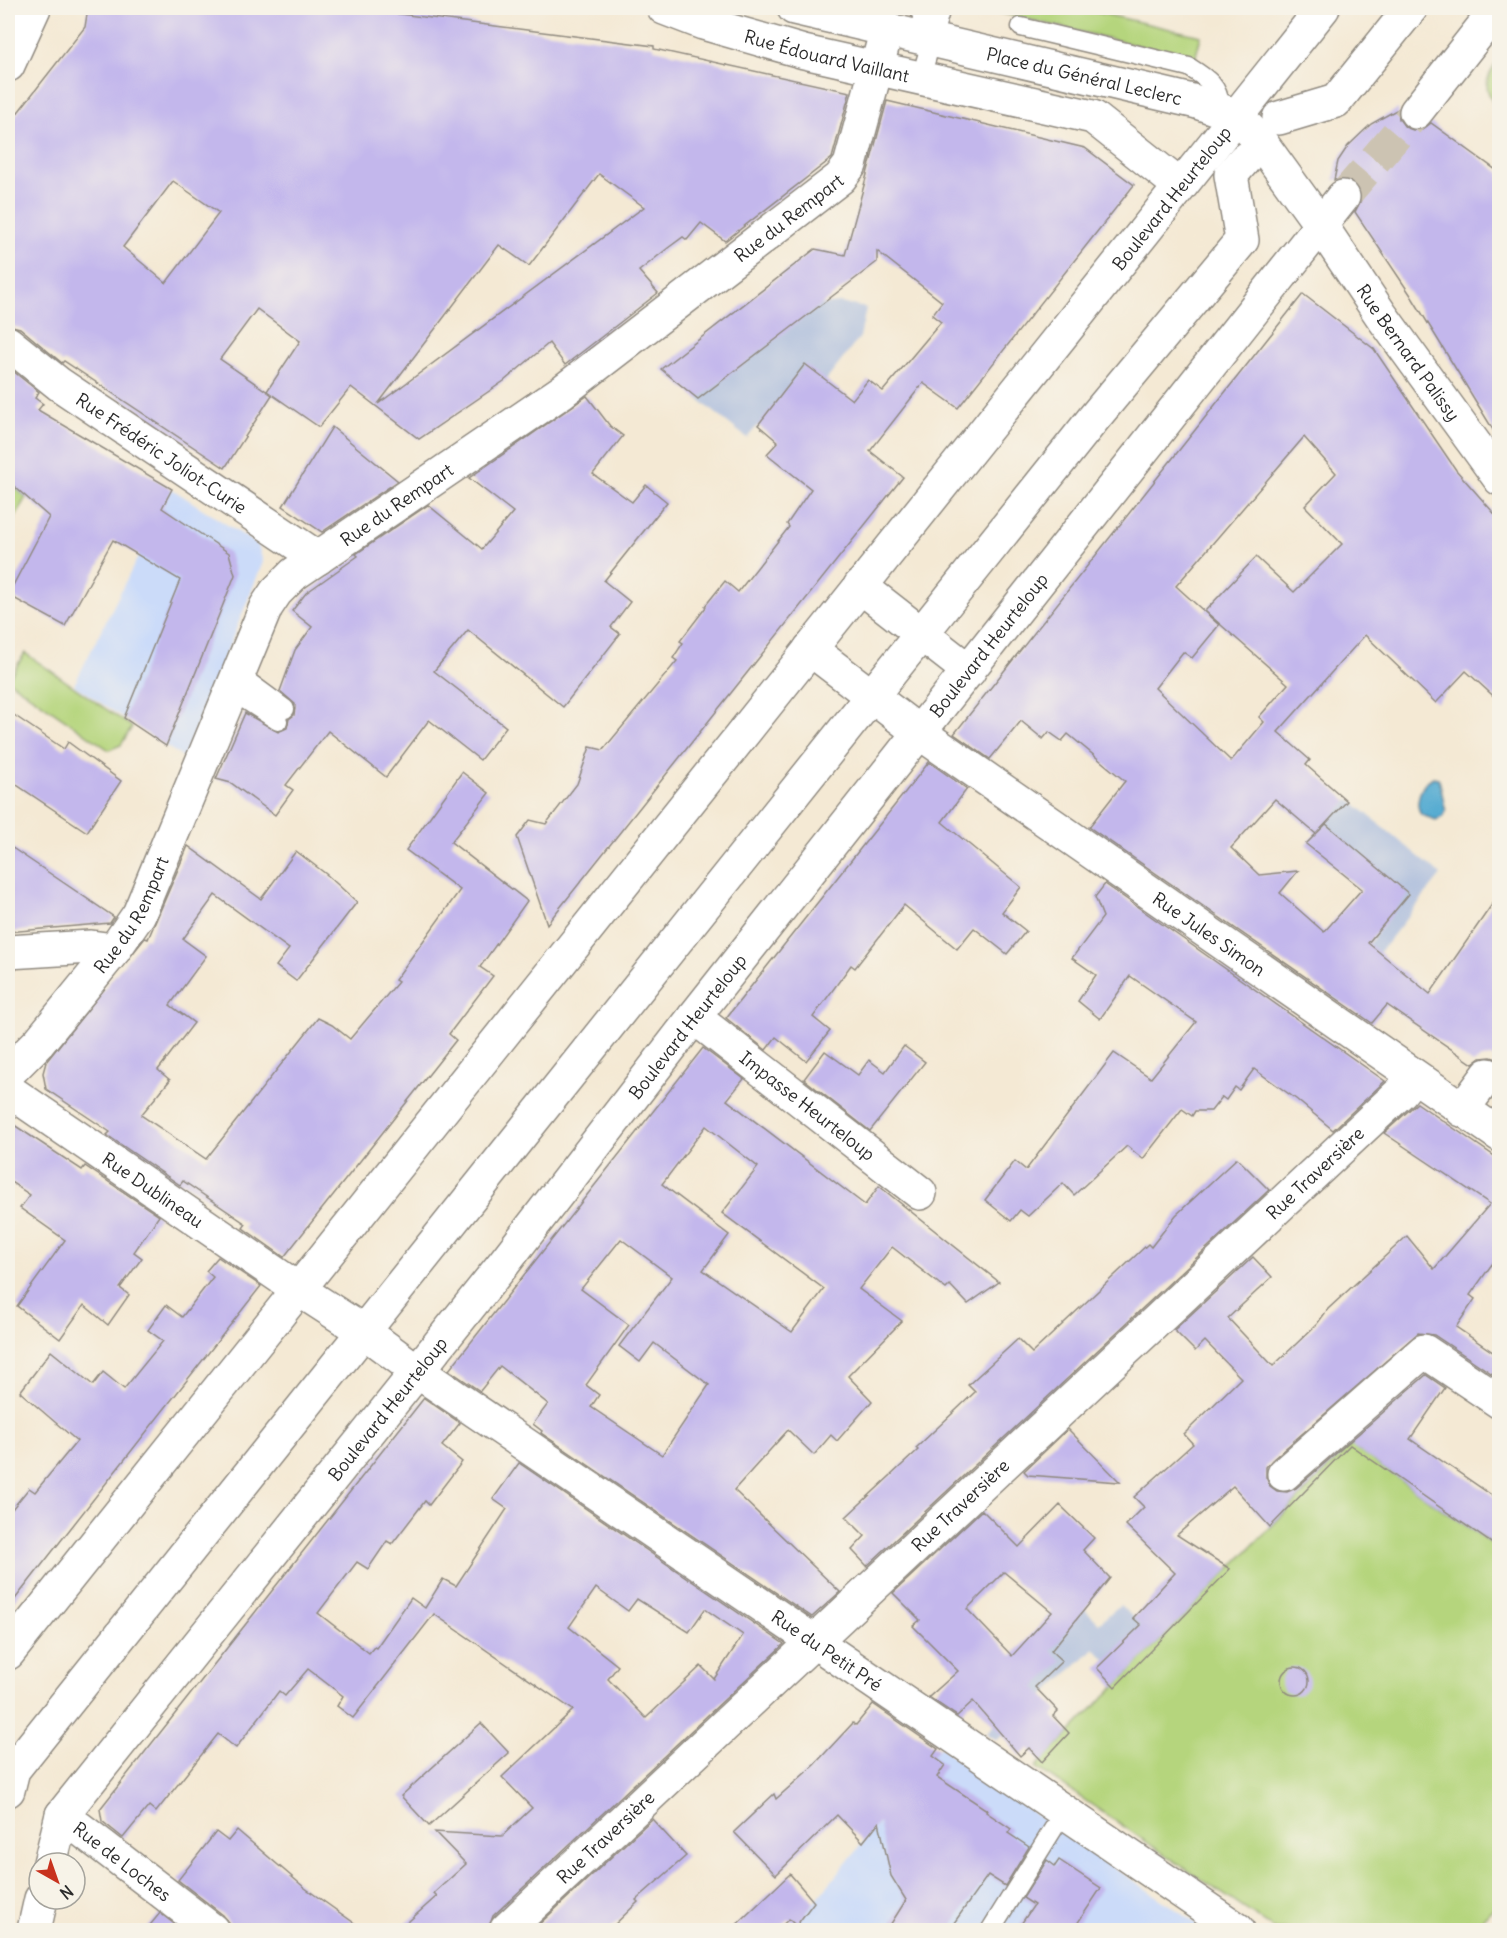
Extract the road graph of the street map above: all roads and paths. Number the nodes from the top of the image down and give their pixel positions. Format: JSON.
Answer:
{"nodes":[{"id":1,"x":18,"y":8,"type":"edge"},
{"id":2,"x":34,"y":8,"type":"edge"},
{"id":3,"x":664,"y":8,"type":"edge"},
{"id":4,"x":794,"y":8,"type":"edge"},
{"id":5,"x":919,"y":8,"type":"edge"},
{"id":6,"x":941,"y":8,"type":"edge"},
{"id":7,"x":1323,"y":8,"type":"edge"},
{"id":8,"x":1411,"y":8,"type":"edge"},
{"id":9,"x":1498,"y":8,"type":"edge"},
{"id":10,"x":8,"y":10,"type":"edge"},
{"id":11,"x":1021,"y":27,"type":"dead end"},
{"id":12,"x":887,"y":29,"type":"junction"},
{"id":13,"x":931,"y":40,"type":"junction"},
{"id":14,"x":8,"y":65,"type":"edge"},
{"id":15,"x":877,"y":69,"type":"junction"},
{"id":16,"x":921,"y":77,"type":"junction"},
{"id":17,"x":1229,"y":112,"type":"junction"},
{"id":18,"x":1416,"y":112,"type":"tunnel mouth"},
{"id":19,"x":1279,"y":118,"type":"dead end"},
{"id":20,"x":1244,"y":160,"type":"dead end"},
{"id":21,"x":1180,"y":186,"type":"junction"},
{"id":22,"x":1343,"y":197,"type":"tunnel mouth"},
{"id":23,"x":1320,"y":224,"type":"junction"},
{"id":24,"x":8,"y":343,"type":"edge"},
{"id":25,"x":1500,"y":479,"type":"edge"},
{"id":26,"x":318,"y":558,"type":"junction"},
{"id":27,"x":860,"y":586,"type":"junction"},
{"id":28,"x":922,"y":635,"type":"junction"},
{"id":29,"x":810,"y":649,"type":"junction"},
{"id":30,"x":969,"y":671,"type":"junction"},
{"id":31,"x":235,"y":683,"type":"junction"},
{"id":32,"x":873,"y":697,"type":"junction"},
{"id":33,"x":281,"y":715,"type":"dead end"},
{"id":34,"x":920,"y":733,"type":"junction"},
{"id":35,"x":114,"y":950,"type":"junction"},
{"id":36,"x":8,"y":952,"type":"edge"},
{"id":37,"x":694,"y":1017,"type":"junction"},
{"id":38,"x":8,"y":1073,"type":"edge"},
{"id":39,"x":1488,"y":1075,"type":"dead end"},
{"id":40,"x":1414,"y":1076,"type":"junction"},
{"id":41,"x":8,"y":1090,"type":"edge"},
{"id":42,"x":1462,"y":1110,"type":"junction"},
{"id":43,"x":1500,"y":1135,"type":"edge"},
{"id":44,"x":920,"y":1194,"type":"dead end"},
{"id":45,"x":298,"y":1289,"type":"junction"},
{"id":46,"x":363,"y":1331,"type":"junction"},
{"id":47,"x":417,"y":1371,"type":"junction"},
{"id":48,"x":1500,"y":1402,"type":"edge"},
{"id":49,"x":1284,"y":1474,"type":"dead end"},
{"id":50,"x":814,"y":1641,"type":"junction"},
{"id":51,"x":8,"y":1653,"type":"edge"},
{"id":52,"x":8,"y":1790,"type":"edge"},
{"id":53,"x":1065,"y":1810,"type":"junction"},
{"id":54,"x":62,"y":1815,"type":"junction"},
{"id":55,"x":53,"y":1851,"type":"edge"},
{"id":56,"x":38,"y":1911,"type":"edge"},
{"id":57,"x":34,"y":1930,"type":"edge"},
{"id":58,"x":212,"y":1930,"type":"edge"},
{"id":59,"x":506,"y":1930,"type":"edge"},
{"id":60,"x":993,"y":1930,"type":"edge"},
{"id":61,"x":1239,"y":1930,"type":"edge"}],
"edges":[{"from":1,"to":10,"type":"street"},
{"from":2,"to":14,"type":"street"},
{"from":3,"to":15,"type":"street","name":"Rue Édouard Vaillant"},
{"from":4,"to":12,"type":"street"},
{"from":5,"to":13,"type":"lane"},
{"from":6,"to":13,"type":"lane"},
{"from":7,"to":17,"type":"street","name":"Boulevard Heurteloup"},
{"from":8,"to":19,"type":"street"},
{"from":9,"to":18,"type":"street"},
{"from":11,"to":17,"type":"lane"},
{"from":12,"to":13,"type":"street"},
{"from":12,"to":15,"type":"street","name":"Rue du Rempart"},
{"from":13,"to":16,"type":"lane"},
{"from":13,"to":17,"type":"street","name":"Place du Général Leclerc"},
{"from":15,"to":16,"type":"street","name":"Rue Édouard Vaillant"},
{"from":15,"to":26,"type":"street","name":"Rue du Rempart"},
{"from":16,"to":21,"type":"street","name":"Place du Général Leclerc"},
{"from":17,"to":21,"type":"street","name":"Boulevard Heurteloup"},
{"from":17,"to":23,"type":"street","name":"Rue Bernard Palissy"},
{"from":20,"to":28,"type":"street","name":"Boulevard Heurteloup"},
{"from":21,"to":27,"type":"street","name":"Boulevard Heurteloup"},
{"from":22,"to":23,"type":"street","name":"Boulevard Heurteloup"},
{"from":23,"to":25,"type":"street","name":"Rue Bernard Palissy"},
{"from":23,"to":30,"type":"street","name":"Boulevard Heurteloup"},
{"from":24,"to":26,"type":"street","name":"Rue Frédéric Joliot-Curie"},
{"from":26,"to":31,"type":"street","name":"Rue du Rempart"},
{"from":27,"to":28,"type":"street"},
{"from":27,"to":29,"type":"street","name":"Boulevard Heurteloup"},
{"from":28,"to":30,"type":"street"},
{"from":28,"to":32,"type":"street","name":"Boulevard Heurteloup"},
{"from":29,"to":32,"type":"street","name":"Rue Jules Simon"},
{"from":29,"to":45,"type":"street","name":"Boulevard Heurteloup"},
{"from":30,"to":34,"type":"street","name":"Boulevard Heurteloup"},
{"from":31,"to":33,"type":"lane"},
{"from":31,"to":35,"type":"street","name":"Rue du Rempart"},
{"from":32,"to":34,"type":"street","name":"Rue Jules Simon"},
{"from":32,"to":46,"type":"street","name":"Boulevard Heurteloup"},
{"from":34,"to":37,"type":"street","name":"Boulevard Heurteloup"},
{"from":34,"to":40,"type":"street","name":"Rue Jules Simon"},
{"from":35,"to":36,"type":"street"},
{"from":35,"to":38,"type":"street","name":"Rue du Rempart"},
{"from":37,"to":44,"type":"street","name":"Impasse Heurteloup"},
{"from":37,"to":47,"type":"street","name":"Boulevard Heurteloup"},
{"from":39,"to":42,"type":"street"},
{"from":40,"to":42,"type":"street","name":"Rue Jules Simon"},
{"from":40,"to":50,"type":"street","name":"Rue Traversière"},
{"from":41,"to":45,"type":"street","name":"Rue Dublineau"},
{"from":42,"to":43,"type":"street","name":"Rue Jules Simon"},
{"from":45,"to":46,"type":"street","name":"Rue Dublineau"},
{"from":45,"to":51,"type":"street","name":"Boulevard Heurteloup"},
{"from":46,"to":47,"type":"street","name":"Rue du Petit Pré"},
{"from":46,"to":52,"type":"street","name":"Boulevard Heurteloup"},
{"from":47,"to":50,"type":"street","name":"Rue du Petit Pré"},
{"from":47,"to":54,"type":"street","name":"Boulevard Heurteloup"},
{"from":48,"to":49,"type":"street"},
{"from":50,"to":53,"type":"street","name":"Rue du Petit Pré"},
{"from":50,"to":59,"type":"street","name":"Rue Traversière"},
{"from":53,"to":60,"type":"lane"},
{"from":53,"to":61,"type":"street","name":"Rue du Petit Pré"},
{"from":54,"to":55,"type":"street","name":"Boulevard Heurteloup"},
{"from":54,"to":58,"type":"street","name":"Rue de Loches"},
{"from":56,"to":57,"type":"street"}]}
